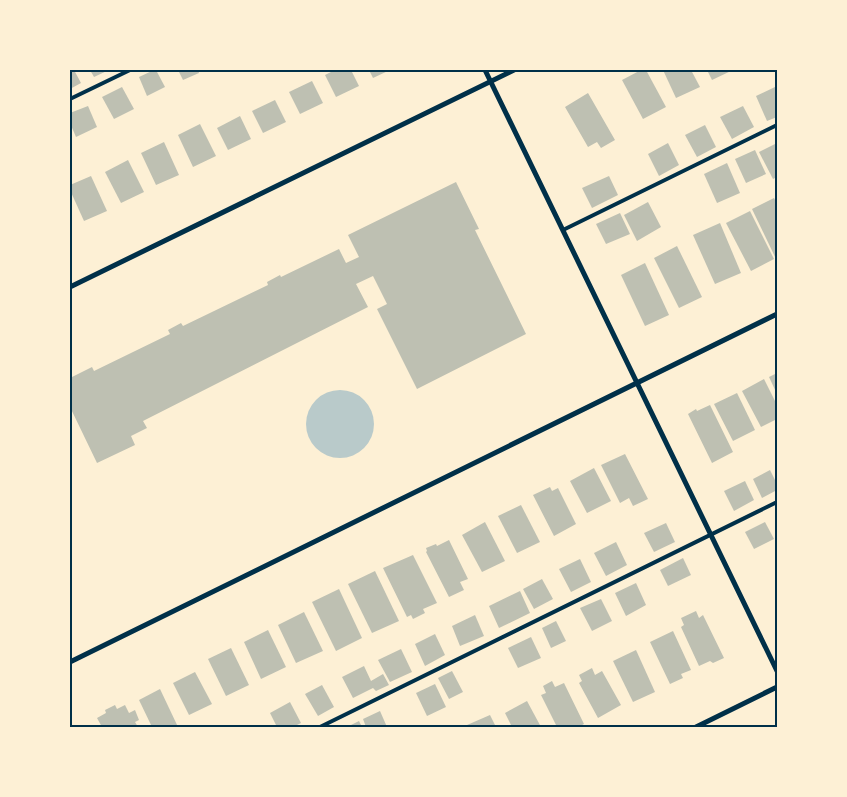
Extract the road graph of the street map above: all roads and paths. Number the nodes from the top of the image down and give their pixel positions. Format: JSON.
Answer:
{"nodes":[{"id":1,"x":130,"y":70,"type":"edge"},
{"id":2,"x":485,"y":70,"type":"edge"},
{"id":3,"x":514,"y":70,"type":"edge"},
{"id":4,"x":490,"y":82,"type":"junction"},
{"id":5,"x":70,"y":100,"type":"edge"},
{"id":6,"x":777,"y":125,"type":"edge"},
{"id":7,"x":563,"y":230,"type":"junction"},
{"id":8,"x":70,"y":287,"type":"edge"},
{"id":9,"x":777,"y":314,"type":"edge"},
{"id":10,"x":637,"y":384,"type":"junction"},
{"id":11,"x":777,"y":502,"type":"edge"},
{"id":12,"x":710,"y":535,"type":"junction"},
{"id":13,"x":70,"y":662,"type":"edge"},
{"id":14,"x":777,"y":671,"type":"edge"},
{"id":15,"x":777,"y":687,"type":"edge"},
{"id":16,"x":320,"y":727,"type":"edge"},
{"id":17,"x":696,"y":727,"type":"edge"}],
"edges":[{"from":1,"to":5,"type":"lane"},
{"from":2,"to":4,"type":"street"},
{"from":3,"to":4,"type":"street"},
{"from":4,"to":7,"type":"street"},
{"from":4,"to":8,"type":"street"},
{"from":6,"to":7,"type":"lane"},
{"from":7,"to":10,"type":"street"},
{"from":9,"to":10,"type":"street"},
{"from":10,"to":12,"type":"street"},
{"from":10,"to":13,"type":"street"},
{"from":11,"to":12,"type":"lane"},
{"from":12,"to":14,"type":"street"},
{"from":12,"to":16,"type":"lane"},
{"from":15,"to":17,"type":"street"}]}
